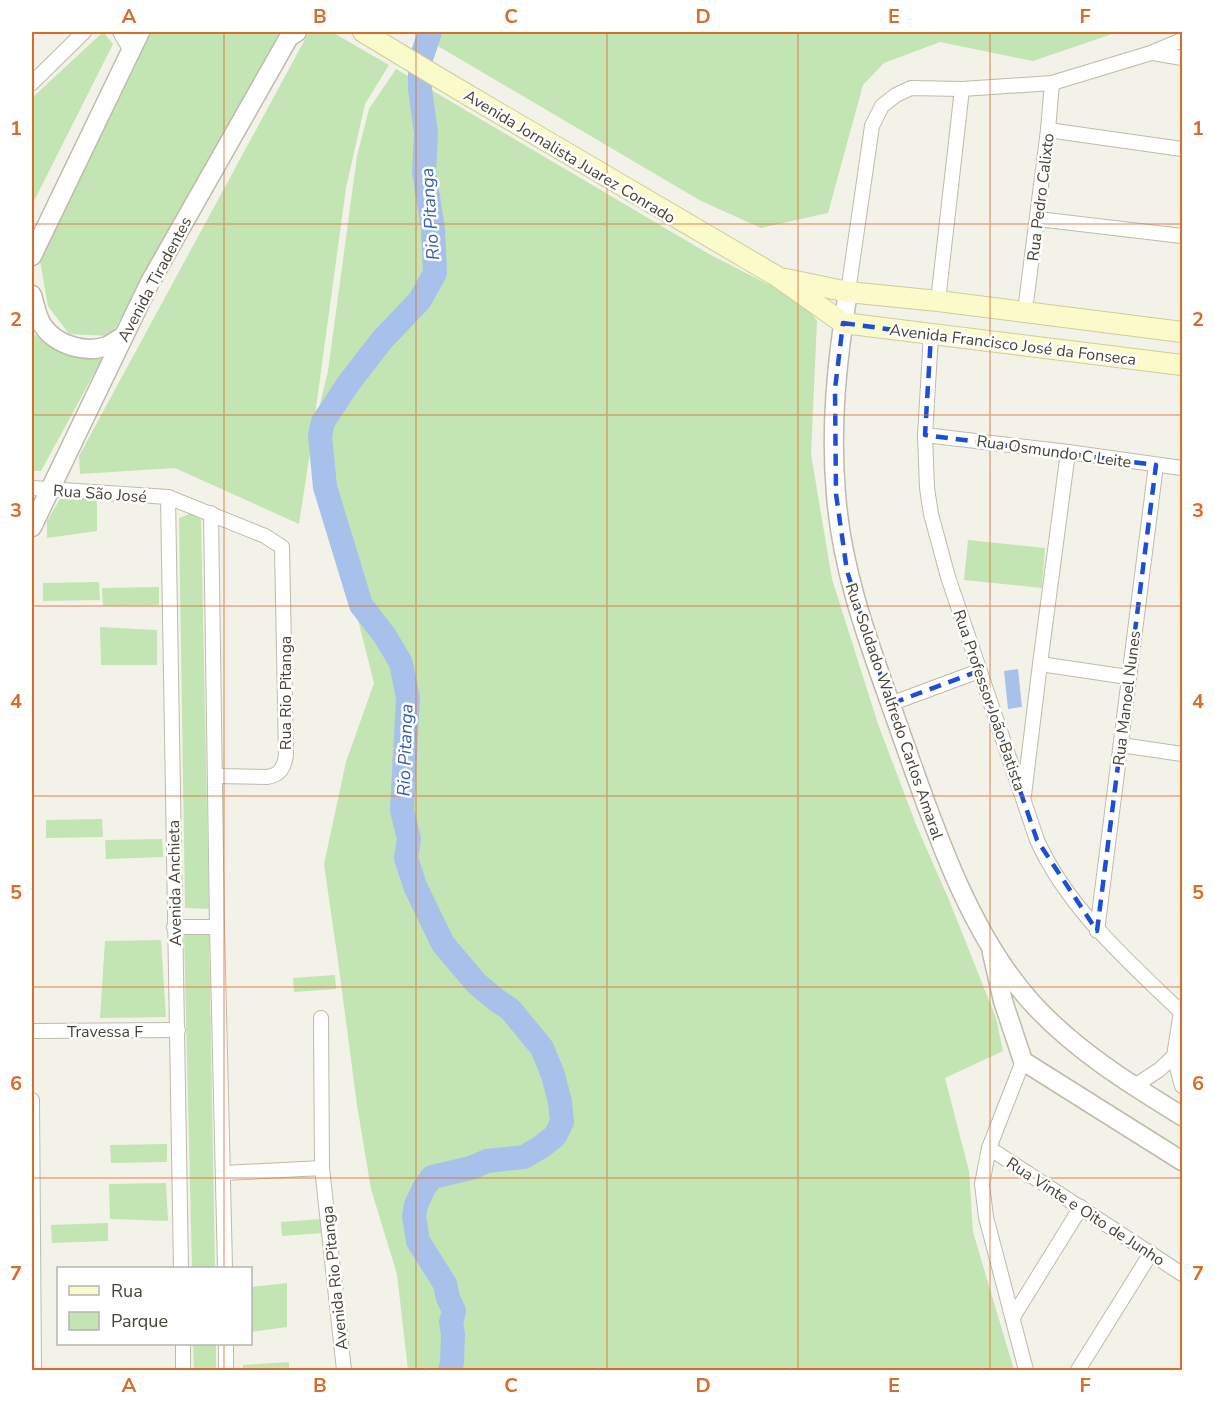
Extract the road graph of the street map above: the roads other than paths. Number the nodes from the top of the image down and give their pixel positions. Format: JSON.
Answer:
{"nodes":[{"id":1,"x":84,"y":32,"type":"edge"},
{"id":2,"x":120,"y":32,"type":"edge"},
{"id":3,"x":140,"y":32,"type":"edge"},
{"id":4,"x":363,"y":32,"type":"edge"},
{"id":5,"x":292,"y":33,"type":"edge"},
{"id":6,"x":1182,"y":40,"type":"edge"},
{"id":7,"x":131,"y":51,"type":"junction"},
{"id":8,"x":1151,"y":52,"type":"junction"},
{"id":9,"x":1182,"y":58,"type":"edge"},
{"id":10,"x":32,"y":83,"type":"edge"},
{"id":11,"x":1052,"y":83,"type":"junction"},
{"id":12,"x":962,"y":89,"type":"junction"},
{"id":13,"x":1048,"y":130,"type":"junction"},
{"id":14,"x":1182,"y":149,"type":"edge"},
{"id":15,"x":1038,"y":219,"type":"junction"},
{"id":16,"x":1182,"y":236,"type":"edge"},
{"id":17,"x":32,"y":256,"type":"edge"},
{"id":18,"x":778,"y":277,"type":"junction"},
{"id":19,"x":848,"y":292,"type":"junction"},
{"id":20,"x":32,"y":295,"type":"edge"},
{"id":21,"x":938,"y":301,"type":"junction"},
{"id":22,"x":1025,"y":311,"type":"junction"},
{"id":23,"x":843,"y":323,"type":"junction"},
{"id":24,"x":1182,"y":332,"type":"edge"},
{"id":25,"x":931,"y":335,"type":"junction"},
{"id":26,"x":124,"y":336,"type":"junction"},
{"id":27,"x":1182,"y":365,"type":"edge"},
{"id":28,"x":925,"y":435,"type":"junction"},
{"id":29,"x":1068,"y":452,"type":"junction"},
{"id":30,"x":1156,"y":465,"type":"junction"},
{"id":31,"x":1182,"y":468,"type":"edge"},
{"id":32,"x":40,"y":489,"type":"edge"},
{"id":33,"x":168,"y":497,"type":"junction"},
{"id":34,"x":211,"y":513,"type":"junction"},
{"id":35,"x":32,"y":527,"type":"edge"},
{"id":36,"x":282,"y":547,"type":"joint"},
{"id":37,"x":1040,"y":664,"type":"junction"},
{"id":38,"x":979,"y":670,"type":"junction"},
{"id":39,"x":1128,"y":677,"type":"junction"},
{"id":40,"x":890,"y":704,"type":"junction"},
{"id":41,"x":1121,"y":745,"type":"junction"},
{"id":42,"x":1182,"y":754,"type":"edge"},
{"id":43,"x":216,"y":776,"type":"junction"},
{"id":44,"x":1024,"y":800,"type":"junction"},
{"id":45,"x":174,"y":927,"type":"junction"},
{"id":46,"x":217,"y":927,"type":"junction"},
{"id":47,"x":1097,"y":931,"type":"junction"},
{"id":48,"x":990,"y":945,"type":"junction"},
{"id":49,"x":1030,"y":1001,"type":"junction"},
{"id":50,"x":1182,"y":1009,"type":"edge"},
{"id":51,"x":321,"y":1018,"type":"dead end"},
{"id":52,"x":1012,"y":1029,"type":"junction"},
{"id":53,"x":178,"y":1030,"type":"junction"},
{"id":54,"x":32,"y":1031,"type":"edge"},
{"id":55,"x":1174,"y":1056,"type":"junction"},
{"id":56,"x":1023,"y":1061,"type":"junction"},
{"id":57,"x":1182,"y":1086,"type":"edge"},
{"id":58,"x":1133,"y":1087,"type":"junction"},
{"id":59,"x":32,"y":1100,"type":"edge"},
{"id":60,"x":1182,"y":1116,"type":"edge"},
{"id":61,"x":32,"y":1142,"type":"edge"},
{"id":62,"x":989,"y":1148,"type":"junction"},
{"id":63,"x":1182,"y":1161,"type":"edge"},
{"id":64,"x":322,"y":1168,"type":"junction"},
{"id":65,"x":224,"y":1173,"type":"junction"},
{"id":66,"x":1081,"y":1207,"type":"junction"},
{"id":67,"x":1151,"y":1253,"type":"junction"},
{"id":68,"x":182,"y":1267,"type":"edge"},
{"id":69,"x":225,"y":1267,"type":"edge"},
{"id":70,"x":1182,"y":1274,"type":"edge"},
{"id":71,"x":32,"y":1300,"type":"edge"},
{"id":72,"x":1013,"y":1317,"type":"junction"},
{"id":73,"x":183,"y":1345,"type":"edge"},
{"id":74,"x":226,"y":1345,"type":"edge"},
{"id":75,"x":34,"y":1371,"type":"edge"},
{"id":76,"x":183,"y":1371,"type":"edge"},
{"id":77,"x":226,"y":1371,"type":"edge"},
{"id":78,"x":344,"y":1371,"type":"edge"},
{"id":79,"x":1026,"y":1371,"type":"edge"},
{"id":80,"x":1078,"y":1371,"type":"edge"}],
"edges":[{"from":1,"to":10,"type":"street"},
{"from":2,"to":7,"type":"street"},
{"from":3,"to":7,"type":"street"},
{"from":4,"to":18,"type":"main road","name":"Avenida Jornalista Juarez Conrado"},
{"from":5,"to":26,"type":"street","name":"Avenida Tiradentes"},
{"from":6,"to":8,"type":"street"},
{"from":7,"to":17,"type":"street"},
{"from":8,"to":9,"type":"street"},
{"from":8,"to":11,"type":"street"},
{"from":11,"to":12,"type":"street"},
{"from":11,"to":13,"type":"street","name":"Rua Pedro Calixto"},
{"from":12,"to":19,"type":"street"},
{"from":12,"to":21,"type":"street"},
{"from":13,"to":14,"type":"street"},
{"from":13,"to":15,"type":"street","name":"Rua Pedro Calixto"},
{"from":15,"to":16,"type":"street"},
{"from":15,"to":22,"type":"street","name":"Rua Pedro Calixto"},
{"from":18,"to":19,"type":"main road","name":"Avenida Jornalista Juarez Conrado"},
{"from":18,"to":23,"type":"main road","name":"Avenida Jornalista Juarez Conrado"},
{"from":19,"to":21,"type":"main road","name":"Avenida Francisco José da Fonseca"},
{"from":19,"to":23,"type":"street","name":"Rua Soldado Walfredo Carlos Amaral"},
{"from":20,"to":26,"type":"street"},
{"from":21,"to":22,"type":"main road","name":"Avenida Francisco José da Fonseca"},
{"from":22,"to":24,"type":"main road","name":"Avenida Francisco José da Fonseca"},
{"from":23,"to":25,"type":"main road","name":"Avenida Francisco José da Fonseca"},
{"from":23,"to":40,"type":"street","name":"Rua Soldado Walfredo Carlos Amaral"},
{"from":25,"to":27,"type":"main road","name":"Avenida Francisco José da Fonseca"},
{"from":25,"to":28,"type":"street","name":"Rua Professor João Batista"},
{"from":26,"to":32,"type":"street","name":"Avenida Tiradentes"},
{"from":28,"to":29,"type":"street","name":"Rua Osmundo C Leite"},
{"from":28,"to":38,"type":"street","name":"Rua Professor João Batista"},
{"from":29,"to":30,"type":"street","name":"Rua Osmundo C Leite"},
{"from":29,"to":37,"type":"street"},
{"from":30,"to":31,"type":"street","name":"Rua Osmundo C Leite"},
{"from":30,"to":39,"type":"street","name":"Rua Manoel Nunes"},
{"from":32,"to":33,"type":"street","name":"Rua São José"},
{"from":32,"to":35,"type":"street","name":"Avenida Tiradentes"},
{"from":33,"to":34,"type":"street","name":"Rua São José"},
{"from":33,"to":45,"type":"street","name":"Avenida Anchieta"},
{"from":34,"to":36,"type":"street","name":"Rua São José"},
{"from":34,"to":43,"type":"street"},
{"from":36,"to":43,"type":"street","name":"Rua Rio Pitanga"},
{"from":37,"to":39,"type":"street"},
{"from":37,"to":44,"type":"street"},
{"from":38,"to":40,"type":"street"},
{"from":38,"to":44,"type":"street","name":"Rua Professor João Batista"},
{"from":39,"to":41,"type":"street","name":"Rua Manoel Nunes"},
{"from":40,"to":48,"type":"street","name":"Rua Soldado Walfredo Carlos Amaral"},
{"from":41,"to":42,"type":"street"},
{"from":41,"to":47,"type":"street","name":"Rua Manoel Nunes"},
{"from":43,"to":46,"type":"street"},
{"from":44,"to":47,"type":"street","name":"Rua Professor João Batista"},
{"from":45,"to":46,"type":"street"},
{"from":45,"to":53,"type":"street","name":"Avenida Anchieta"},
{"from":46,"to":65,"type":"street"},
{"from":47,"to":50,"type":"street","name":"Rua Professor João Batista"},
{"from":48,"to":49,"type":"street"},
{"from":48,"to":52,"type":"street"},
{"from":49,"to":52,"type":"street"},
{"from":49,"to":58,"type":"street"},
{"from":50,"to":55,"type":"street"},
{"from":51,"to":64,"type":"street"},
{"from":52,"to":56,"type":"street"},
{"from":53,"to":54,"type":"street","name":"Travessa F"},
{"from":53,"to":68,"type":"street","name":"Avenida Anchieta"},
{"from":55,"to":57,"type":"street"},
{"from":55,"to":58,"type":"street"},
{"from":56,"to":62,"type":"street"},
{"from":56,"to":63,"type":"street"},
{"from":58,"to":60,"type":"street"},
{"from":59,"to":61,"type":"street"},
{"from":61,"to":71,"type":"street"},
{"from":62,"to":66,"type":"street","name":"Rua Vinte e Oito de Junho"},
{"from":62,"to":72,"type":"street"},
{"from":64,"to":65,"type":"street"},
{"from":64,"to":78,"type":"street","name":"Avenida Rio Pitanga"},
{"from":65,"to":69,"type":"street"},
{"from":66,"to":67,"type":"street","name":"Rua Vinte e Oito de Junho"},
{"from":66,"to":72,"type":"street"},
{"from":67,"to":70,"type":"street","name":"Rua Vinte e Oito de Junho"},
{"from":67,"to":80,"type":"street"},
{"from":71,"to":75,"type":"street"},
{"from":72,"to":79,"type":"street"},
{"from":73,"to":76,"type":"street"},
{"from":74,"to":77,"type":"street"}]}
